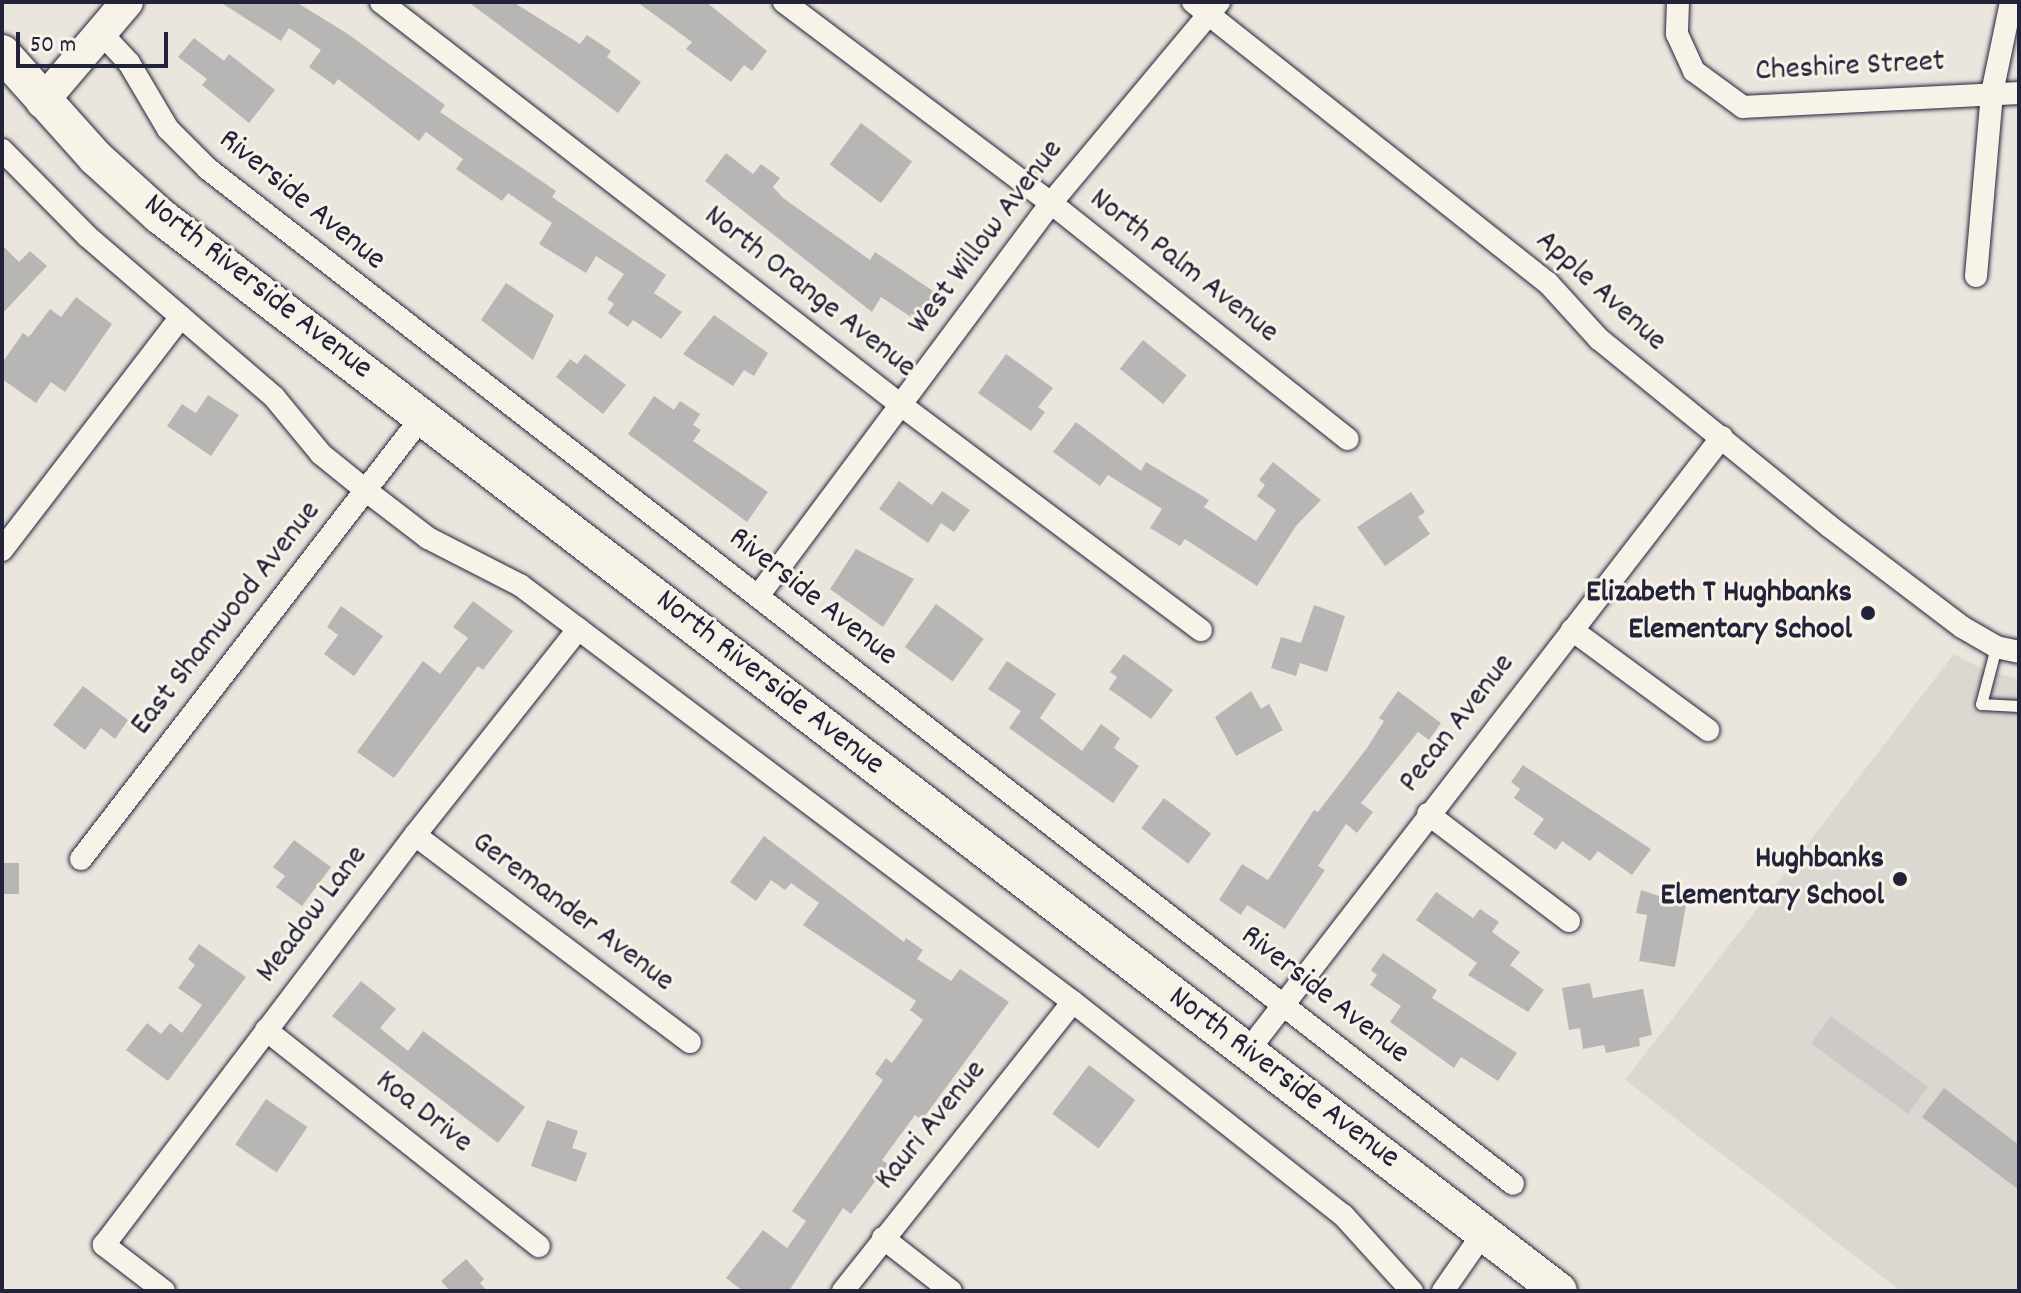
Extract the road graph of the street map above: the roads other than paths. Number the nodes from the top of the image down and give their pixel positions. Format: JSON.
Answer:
{"nodes":[{"id":1,"x":127,"y":2,"type":"edge"},
{"id":2,"x":381,"y":2,"type":"edge"},
{"id":3,"x":784,"y":2,"type":"edge"},
{"id":4,"x":1678,"y":2,"type":"edge"},
{"id":5,"x":2011,"y":2,"type":"edge"},
{"id":6,"x":1207,"y":6,"type":"edge"},
{"id":7,"x":103,"y":35,"type":"junction"},
{"id":8,"x":2,"y":53,"type":"edge"},
{"id":9,"x":1992,"y":93,"type":"junction"},
{"id":10,"x":2019,"y":93,"type":"edge"},
{"id":11,"x":42,"y":102,"type":"junction"},
{"id":12,"x":2,"y":150,"type":"edge"},
{"id":13,"x":1051,"y":203,"type":"junction"},
{"id":14,"x":1976,"y":276,"type":"dead end"},
{"id":15,"x":181,"y":317,"type":"junction"},
{"id":16,"x":901,"y":405,"type":"junction"},
{"id":17,"x":422,"y":417,"type":"junction"},
{"id":18,"x":1722,"y":437,"type":"junction"},
{"id":19,"x":1348,"y":439,"type":"dead end"},
{"id":20,"x":368,"y":492,"type":"junction"},
{"id":21,"x":2,"y":550,"type":"edge"},
{"id":22,"x":758,"y":596,"type":"junction"},
{"id":23,"x":578,"y":629,"type":"junction"},
{"id":24,"x":1201,"y":630,"type":"dead end"},
{"id":25,"x":1572,"y":630,"type":"junction"},
{"id":26,"x":1996,"y":647,"type":"junction"},
{"id":27,"x":2019,"y":652,"type":"edge"},
{"id":28,"x":2019,"y":706,"type":"edge"},
{"id":29,"x":1708,"y":730,"type":"dead end"},
{"id":30,"x":1428,"y":814,"type":"junction"},
{"id":31,"x":415,"y":835,"type":"junction"},
{"id":32,"x":81,"y":859,"type":"dead end"},
{"id":33,"x":1569,"y":921,"type":"dead end"},
{"id":34,"x":1073,"y":1002,"type":"junction"},
{"id":35,"x":1283,"y":1005,"type":"junction"},
{"id":36,"x":266,"y":1030,"type":"junction"},
{"id":37,"x":690,"y":1042,"type":"dead end"},
{"id":38,"x":1247,"y":1052,"type":"junction"},
{"id":39,"x":1513,"y":1184,"type":"dead end"},
{"id":40,"x":1484,"y":1232,"type":"junction"},
{"id":41,"x":883,"y":1238,"type":"junction"},
{"id":42,"x":539,"y":1246,"type":"dead end"},
{"id":43,"x":164,"y":1291,"type":"edge"},
{"id":44,"x":843,"y":1291,"type":"edge"},
{"id":45,"x":951,"y":1291,"type":"edge"},
{"id":46,"x":1412,"y":1291,"type":"edge"},
{"id":47,"x":1443,"y":1291,"type":"edge"},
{"id":48,"x":1559,"y":1291,"type":"edge"}],
"edges":[{"from":1,"to":7,"type":"street"},
{"from":2,"to":16,"type":"street","name":"North Orange Avenue"},
{"from":3,"to":13,"type":"street","name":"North Palm Avenue"},
{"from":4,"to":9,"type":"street","name":"Cheshire Street"},
{"from":5,"to":9,"type":"street"},
{"from":6,"to":13,"type":"street","name":"West Willow Avenue"},
{"from":6,"to":18,"type":"street","name":"Apple Avenue"},
{"from":7,"to":11,"type":"street"},
{"from":7,"to":22,"type":"street","name":"Riverside Avenue"},
{"from":8,"to":11,"type":"main road","name":"North Riverside Avenue"},
{"from":9,"to":10,"type":"street","name":"Cheshire Street"},
{"from":9,"to":14,"type":"street"},
{"from":11,"to":17,"type":"main road","name":"North Riverside Avenue"},
{"from":12,"to":15,"type":"street","name":"North Riverside Avenue"},
{"from":13,"to":16,"type":"street","name":"West Willow Avenue"},
{"from":13,"to":19,"type":"street","name":"North Palm Avenue"},
{"from":15,"to":20,"type":"street","name":"North Riverside Avenue"},
{"from":15,"to":21,"type":"street"},
{"from":16,"to":22,"type":"street","name":"West Willow Avenue"},
{"from":16,"to":24,"type":"street","name":"North Orange Avenue"},
{"from":17,"to":20,"type":"street","name":"East Shamwood Avenue"},
{"from":17,"to":38,"type":"main road","name":"North Riverside Avenue"},
{"from":18,"to":25,"type":"street","name":"Pecan Avenue"},
{"from":18,"to":26,"type":"street","name":"Apple Avenue"},
{"from":20,"to":23,"type":"street","name":"North Riverside Avenue"},
{"from":20,"to":32,"type":"street","name":"East Shamwood Avenue"},
{"from":22,"to":35,"type":"street","name":"Riverside Avenue"},
{"from":23,"to":31,"type":"street","name":"Meadow Lane"},
{"from":23,"to":34,"type":"street","name":"North Riverside Avenue"},
{"from":25,"to":29,"type":"street"},
{"from":25,"to":30,"type":"street","name":"Pecan Avenue"},
{"from":26,"to":27,"type":"street"},
{"from":26,"to":28,"type":"lane"},
{"from":30,"to":33,"type":"street"},
{"from":30,"to":35,"type":"street","name":"Pecan Avenue"},
{"from":31,"to":36,"type":"street","name":"Meadow Lane"},
{"from":31,"to":37,"type":"street","name":"Geremander Avenue"},
{"from":34,"to":41,"type":"street","name":"Kauri Avenue"},
{"from":34,"to":46,"type":"street","name":"North Riverside Avenue"},
{"from":35,"to":38,"type":"street","name":"Pecan Avenue"},
{"from":35,"to":39,"type":"street","name":"Riverside Avenue"},
{"from":36,"to":42,"type":"street","name":"Koa Drive"},
{"from":36,"to":43,"type":"street","name":"Meadow Lane"},
{"from":38,"to":40,"type":"main road","name":"North Riverside Avenue"},
{"from":40,"to":47,"type":"street"},
{"from":40,"to":48,"type":"main road","name":"North Riverside Avenue"},
{"from":41,"to":44,"type":"street","name":"Kauri Avenue"},
{"from":41,"to":45,"type":"street"}]}
